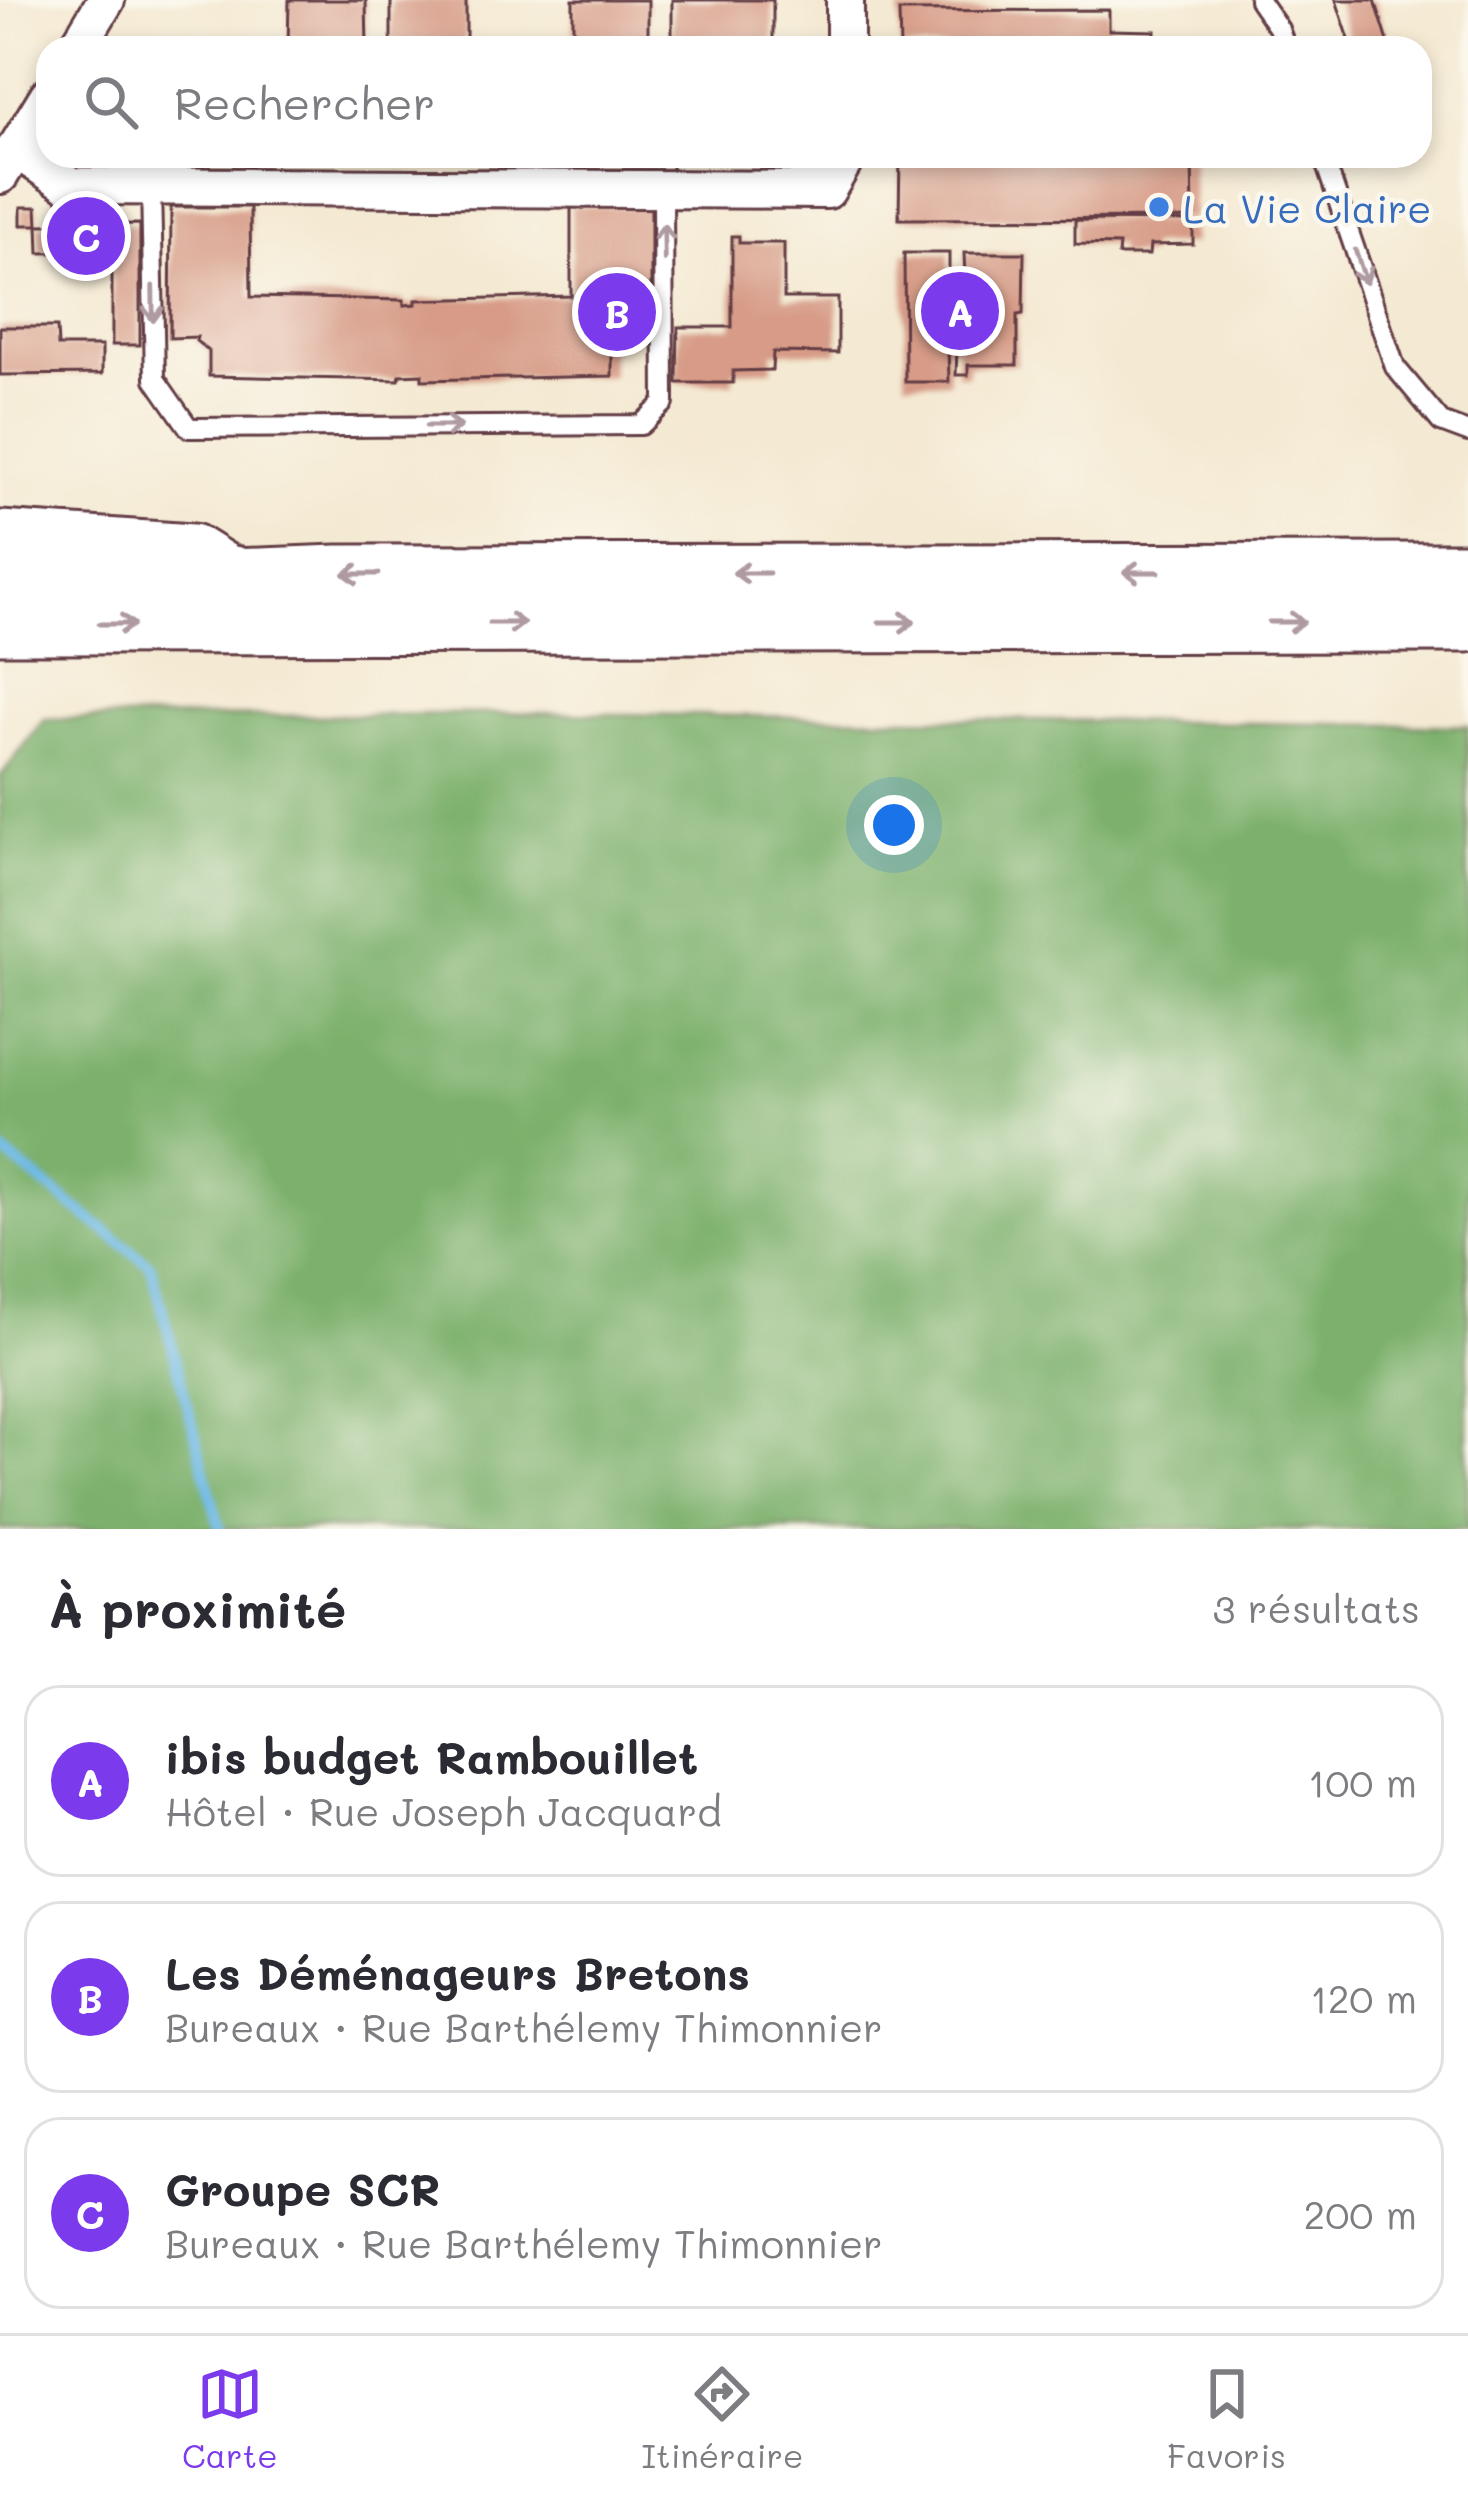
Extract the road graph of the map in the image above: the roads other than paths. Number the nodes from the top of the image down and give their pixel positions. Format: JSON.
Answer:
{"nodes":[{"id":1,"x":106,"y":0,"type":"edge"},
{"id":2,"x":844,"y":0,"type":"edge"},
{"id":3,"x":1259,"y":0,"type":"edge"},
{"id":4,"x":84,"y":36,"type":"edge"},
{"id":5,"x":845,"y":36,"type":"edge"},
{"id":6,"x":1282,"y":36,"type":"edge"},
{"id":7,"x":36,"y":116,"type":"edge"},
{"id":8,"x":8,"y":162,"type":"edge"},
{"id":9,"x":840,"y":168,"type":"edge"},
{"id":10,"x":1327,"y":168,"type":"edge"},
{"id":11,"x":151,"y":187,"type":"junction"},
{"id":12,"x":663,"y":190,"type":"junction"},
{"id":13,"x":1468,"y":432,"type":"edge"},
{"id":14,"x":0,"y":540,"type":"edge"},
{"id":15,"x":1468,"y":572,"type":"edge"},
{"id":16,"x":232,"y":578,"type":"junction"},
{"id":17,"x":0,"y":579,"type":"edge"},
{"id":18,"x":1468,"y":623,"type":"edge"},
{"id":19,"x":0,"y":625,"type":"edge"}],
"edges":[{"from":1,"to":4,"type":"street"},
{"from":2,"to":5,"type":"street"},
{"from":3,"to":6,"type":"lane"},
{"from":7,"to":8,"type":"street"},
{"from":8,"to":11,"type":"street"},
{"from":9,"to":12,"type":"street"},
{"from":10,"to":13,"type":"lane","one_way":true},
{"from":11,"to":12,"type":"street"},
{"from":11,"to":12,"type":"lane","one_way":true},
{"from":14,"to":16,"type":"main road"},
{"from":15,"to":16,"type":"main road","one_way":true},
{"from":16,"to":17,"type":"highway"},
{"from":19,"to":18,"type":"main road","one_way":true}]}
